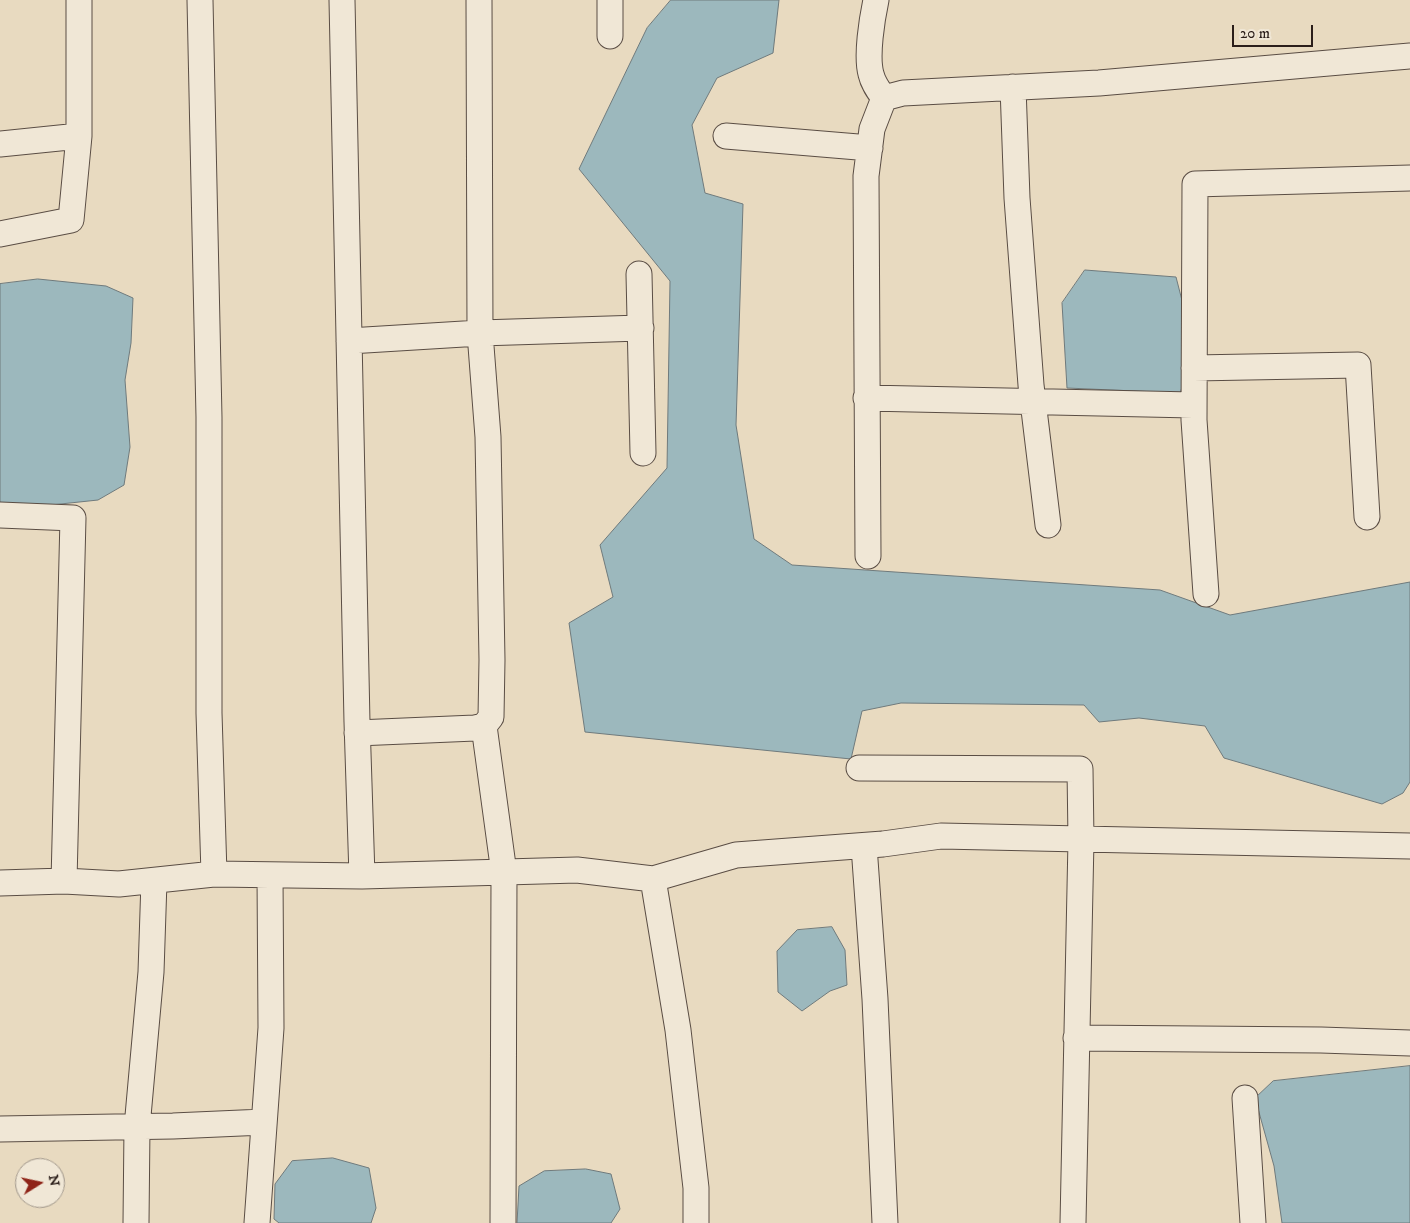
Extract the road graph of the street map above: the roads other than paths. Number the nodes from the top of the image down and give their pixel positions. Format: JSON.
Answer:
{"nodes":[{"id":1,"x":79,"y":0,"type":"edge"},
{"id":2,"x":200,"y":0,"type":"edge"},
{"id":3,"x":342,"y":0,"type":"edge"},
{"id":4,"x":479,"y":0,"type":"edge"},
{"id":5,"x":610,"y":0,"type":"edge"},
{"id":6,"x":876,"y":0,"type":"edge"},
{"id":7,"x":610,"y":36,"type":"dead end"},
{"id":8,"x":1410,"y":56,"type":"edge"},
{"id":9,"x":1014,"y":88,"type":"junction"},
{"id":10,"x":884,"y":98,"type":"junction"},
{"id":11,"x":79,"y":136,"type":"junction"},
{"id":12,"x":726,"y":136,"type":"dead end"},
{"id":13,"x":0,"y":144,"type":"edge"},
{"id":14,"x":870,"y":148,"type":"junction"},
{"id":15,"x":1410,"y":178,"type":"edge"},
{"id":16,"x":0,"y":234,"type":"edge"},
{"id":17,"x":639,"y":274,"type":"dead end"},
{"id":18,"x":640,"y":328,"type":"junction"},
{"id":19,"x":480,"y":333,"type":"junction"},
{"id":20,"x":349,"y":341,"type":"junction"},
{"id":21,"x":1194,"y":368,"type":"junction"},
{"id":22,"x":866,"y":398,"type":"junction"},
{"id":23,"x":1033,"y":402,"type":"junction"},
{"id":24,"x":1193,"y":405,"type":"junction"},
{"id":25,"x":644,"y":454,"type":"dead end"},
{"id":26,"x":0,"y":515,"type":"edge"},
{"id":27,"x":1367,"y":517,"type":"dead end"},
{"id":28,"x":1048,"y":525,"type":"dead end"},
{"id":29,"x":868,"y":556,"type":"dead end"},
{"id":30,"x":1206,"y":594,"type":"dead end"},
{"id":31,"x":484,"y":726,"type":"junction"},
{"id":32,"x":357,"y":733,"type":"junction"},
{"id":33,"x":859,"y":768,"type":"dead end"},
{"id":34,"x":1081,"y":840,"type":"junction"},
{"id":35,"x":864,"y":846,"type":"junction"},
{"id":36,"x":1410,"y":846,"type":"edge"},
{"id":37,"x":504,"y":873,"type":"junction"},
{"id":38,"x":214,"y":874,"type":"junction"},
{"id":39,"x":270,"y":875,"type":"junction"},
{"id":40,"x":362,"y":876,"type":"junction"},
{"id":41,"x":653,"y":879,"type":"junction"},
{"id":42,"x":64,"y":881,"type":"junction"},
{"id":43,"x":154,"y":881,"type":"junction"},
{"id":44,"x":0,"y":883,"type":"edge"},
{"id":45,"x":1076,"y":1038,"type":"junction"},
{"id":46,"x":1410,"y":1044,"type":"edge"},
{"id":47,"x":1245,"y":1098,"type":"dead end"},
{"id":48,"x":264,"y":1122,"type":"junction"},
{"id":49,"x":137,"y":1127,"type":"junction"},
{"id":50,"x":0,"y":1129,"type":"edge"},
{"id":51,"x":136,"y":1223,"type":"edge"},
{"id":52,"x":257,"y":1223,"type":"edge"},
{"id":53,"x":502,"y":1223,"type":"edge"},
{"id":54,"x":696,"y":1223,"type":"edge"},
{"id":55,"x":885,"y":1223,"type":"edge"},
{"id":56,"x":1073,"y":1223,"type":"edge"},
{"id":57,"x":1253,"y":1223,"type":"edge"}],
"edges":[{"from":1,"to":11,"type":"street"},
{"from":2,"to":38,"type":"street"},
{"from":3,"to":20,"type":"street"},
{"from":4,"to":19,"type":"street"},
{"from":5,"to":7,"type":"street"},
{"from":6,"to":10,"type":"street"},
{"from":8,"to":9,"type":"street"},
{"from":9,"to":10,"type":"street"},
{"from":9,"to":23,"type":"street"},
{"from":10,"to":14,"type":"street"},
{"from":11,"to":13,"type":"street"},
{"from":11,"to":16,"type":"street"},
{"from":12,"to":14,"type":"street"},
{"from":14,"to":22,"type":"street"},
{"from":15,"to":21,"type":"street"},
{"from":17,"to":18,"type":"street"},
{"from":18,"to":19,"type":"street"},
{"from":18,"to":25,"type":"street"},
{"from":19,"to":20,"type":"street"},
{"from":19,"to":31,"type":"street"},
{"from":20,"to":32,"type":"street"},
{"from":21,"to":24,"type":"street"},
{"from":21,"to":27,"type":"street"},
{"from":22,"to":23,"type":"street"},
{"from":22,"to":29,"type":"street"},
{"from":23,"to":24,"type":"street"},
{"from":23,"to":28,"type":"street"},
{"from":24,"to":30,"type":"street"},
{"from":26,"to":42,"type":"street"},
{"from":31,"to":32,"type":"street"},
{"from":31,"to":37,"type":"street"},
{"from":32,"to":40,"type":"street"},
{"from":33,"to":34,"type":"street"},
{"from":34,"to":35,"type":"street"},
{"from":34,"to":36,"type":"street"},
{"from":34,"to":45,"type":"street"},
{"from":35,"to":41,"type":"street"},
{"from":35,"to":55,"type":"street"},
{"from":37,"to":40,"type":"street"},
{"from":37,"to":41,"type":"street"},
{"from":37,"to":53,"type":"street"},
{"from":38,"to":39,"type":"street"},
{"from":38,"to":43,"type":"street"},
{"from":39,"to":40,"type":"street"},
{"from":39,"to":48,"type":"street"},
{"from":41,"to":54,"type":"street"},
{"from":42,"to":43,"type":"street"},
{"from":42,"to":44,"type":"street"},
{"from":43,"to":49,"type":"street"},
{"from":45,"to":46,"type":"street"},
{"from":45,"to":56,"type":"street"},
{"from":47,"to":57,"type":"street"},
{"from":48,"to":49,"type":"street"},
{"from":48,"to":52,"type":"street"},
{"from":49,"to":50,"type":"street"},
{"from":49,"to":51,"type":"street"}]}
